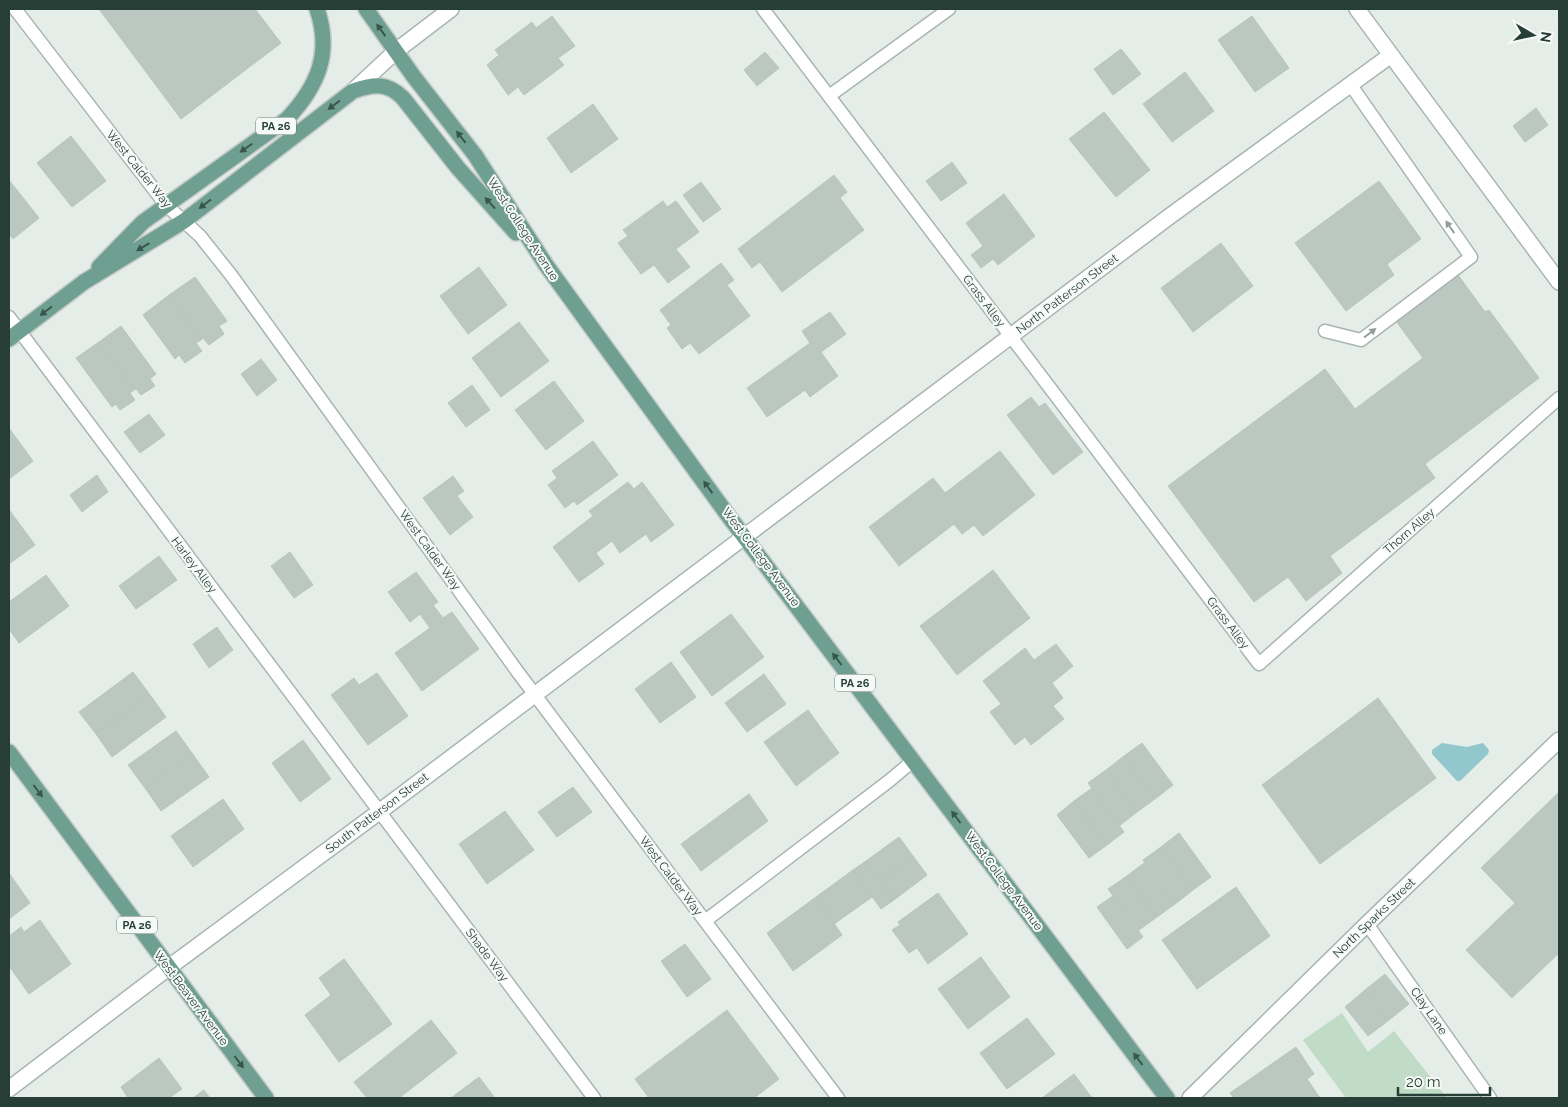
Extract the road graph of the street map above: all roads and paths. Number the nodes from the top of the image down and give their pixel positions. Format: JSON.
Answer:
{"nodes":[{"id":1,"x":15,"y":9,"type":"edge"},
{"id":2,"x":317,"y":9,"type":"edge"},
{"id":3,"x":366,"y":9,"type":"edge"},
{"id":4,"x":451,"y":9,"type":"edge"},
{"id":5,"x":763,"y":9,"type":"edge"},
{"id":6,"x":949,"y":9,"type":"edge"},
{"id":7,"x":1357,"y":9,"type":"edge"},
{"id":8,"x":396,"y":51,"type":"junction"},
{"id":9,"x":1391,"y":55,"type":"junction"},
{"id":10,"x":1350,"y":84,"type":"junction"},
{"id":11,"x":353,"y":91,"type":"junction"},
{"id":12,"x":829,"y":96,"type":"junction"},
{"id":13,"x":166,"y":205,"type":"junction"},
{"id":14,"x":184,"y":221,"type":"junction"},
{"id":15,"x":546,"y":265,"type":"junction"},
{"id":16,"x":84,"y":282,"type":"junction"},
{"id":17,"x":1559,"y":282,"type":"edge"},
{"id":18,"x":9,"y":317,"type":"edge"},
{"id":19,"x":1325,"y":331,"type":"dead end"},
{"id":20,"x":14,"y":335,"type":"edge"},
{"id":21,"x":1011,"y":336,"type":"junction"},
{"id":22,"x":1559,"y":398,"type":"edge"},
{"id":23,"x":745,"y":536,"type":"junction"},
{"id":24,"x":1259,"y":664,"type":"joint"},
{"id":25,"x":535,"y":694,"type":"junction"},
{"id":26,"x":1559,"y":740,"type":"edge"},
{"id":27,"x":9,"y":752,"type":"edge"},
{"id":28,"x":914,"y":760,"type":"junction"},
{"id":29,"x":379,"y":812,"type":"junction"},
{"id":30,"x":705,"y":921,"type":"junction"},
{"id":31,"x":1367,"y":924,"type":"junction"},
{"id":32,"x":168,"y":968,"type":"junction"},
{"id":33,"x":9,"y":1089,"type":"edge"},
{"id":34,"x":266,"y":1098,"type":"edge"},
{"id":35,"x":594,"y":1098,"type":"edge"},
{"id":36,"x":838,"y":1098,"type":"edge"},
{"id":37,"x":1167,"y":1098,"type":"edge"},
{"id":38,"x":1190,"y":1098,"type":"edge"},
{"id":39,"x":1490,"y":1098,"type":"edge"}],
"edges":[{"from":1,"to":13,"type":"lane","name":"West Calder Way"},
{"from":2,"to":13,"type":"main road","number":"PA 26","one_way":true},
{"from":8,"to":3,"type":"main road","name":"West College Avenue","number":"PA 26","one_way":true},
{"from":4,"to":8,"type":"street"},
{"from":5,"to":12,"type":"lane","name":"Grass Alley"},
{"from":6,"to":12,"type":"lane"},
{"from":7,"to":9,"type":"street"},
{"from":8,"to":11,"type":"street"},
{"from":15,"to":8,"type":"main road","name":"West College Avenue","number":"PA 26","one_way":true},
{"from":9,"to":10,"type":"street","name":"North Patterson Street"},
{"from":9,"to":17,"type":"street"},
{"from":19,"to":10,"type":"lane","one_way":true},
{"from":10,"to":21,"type":"street","name":"North Patterson Street"},
{"from":11,"to":14,"type":"main road","one_way":true},
{"from":15,"to":11,"type":"main road","one_way":true},
{"from":12,"to":21,"type":"lane","name":"Grass Alley"},
{"from":13,"to":14,"type":"lane","name":"West Calder Way"},
{"from":13,"to":16,"type":"main road","number":"PA 26"},
{"from":14,"to":16,"type":"main road","one_way":true},
{"from":14,"to":25,"type":"lane","name":"West Calder Way"},
{"from":23,"to":15,"type":"main road","name":"West College Avenue","number":"PA 26","one_way":true},
{"from":16,"to":20,"type":"main road","number":"PA 26","one_way":true},
{"from":18,"to":20,"type":"lane","name":"Harley Alley"},
{"from":20,"to":29,"type":"lane","name":"Harley Alley"},
{"from":21,"to":23,"type":"street","name":"North Patterson Street"},
{"from":21,"to":24,"type":"lane","name":"Grass Alley"},
{"from":22,"to":24,"type":"lane","name":"Thorn Alley"},
{"from":23,"to":25,"type":"street","name":"South Patterson Street"},
{"from":28,"to":23,"type":"main road","name":"West College Avenue","number":"PA 26","one_way":true},
{"from":25,"to":29,"type":"street","name":"South Patterson Street"},
{"from":25,"to":30,"type":"lane","name":"West Calder Way"},
{"from":26,"to":31,"type":"street","name":"North Sparks Street"},
{"from":27,"to":32,"type":"main road","name":"West Beaver Avenue","number":"PA 26","one_way":true},
{"from":28,"to":30,"type":"lane"},
{"from":37,"to":28,"type":"main road","name":"West College Avenue","number":"PA 26","one_way":true},
{"from":29,"to":32,"type":"street","name":"South Patterson Street"},
{"from":29,"to":35,"type":"lane","name":"Shade Way"},
{"from":30,"to":36,"type":"lane","name":"West Calder Way"},
{"from":31,"to":38,"type":"street","name":"North Sparks Street"},
{"from":31,"to":39,"type":"lane","name":"Clay Lane"},
{"from":32,"to":33,"type":"street","name":"South Patterson Street"},
{"from":32,"to":34,"type":"main road","name":"West Beaver Avenue","number":"PA 26","one_way":true}]}
